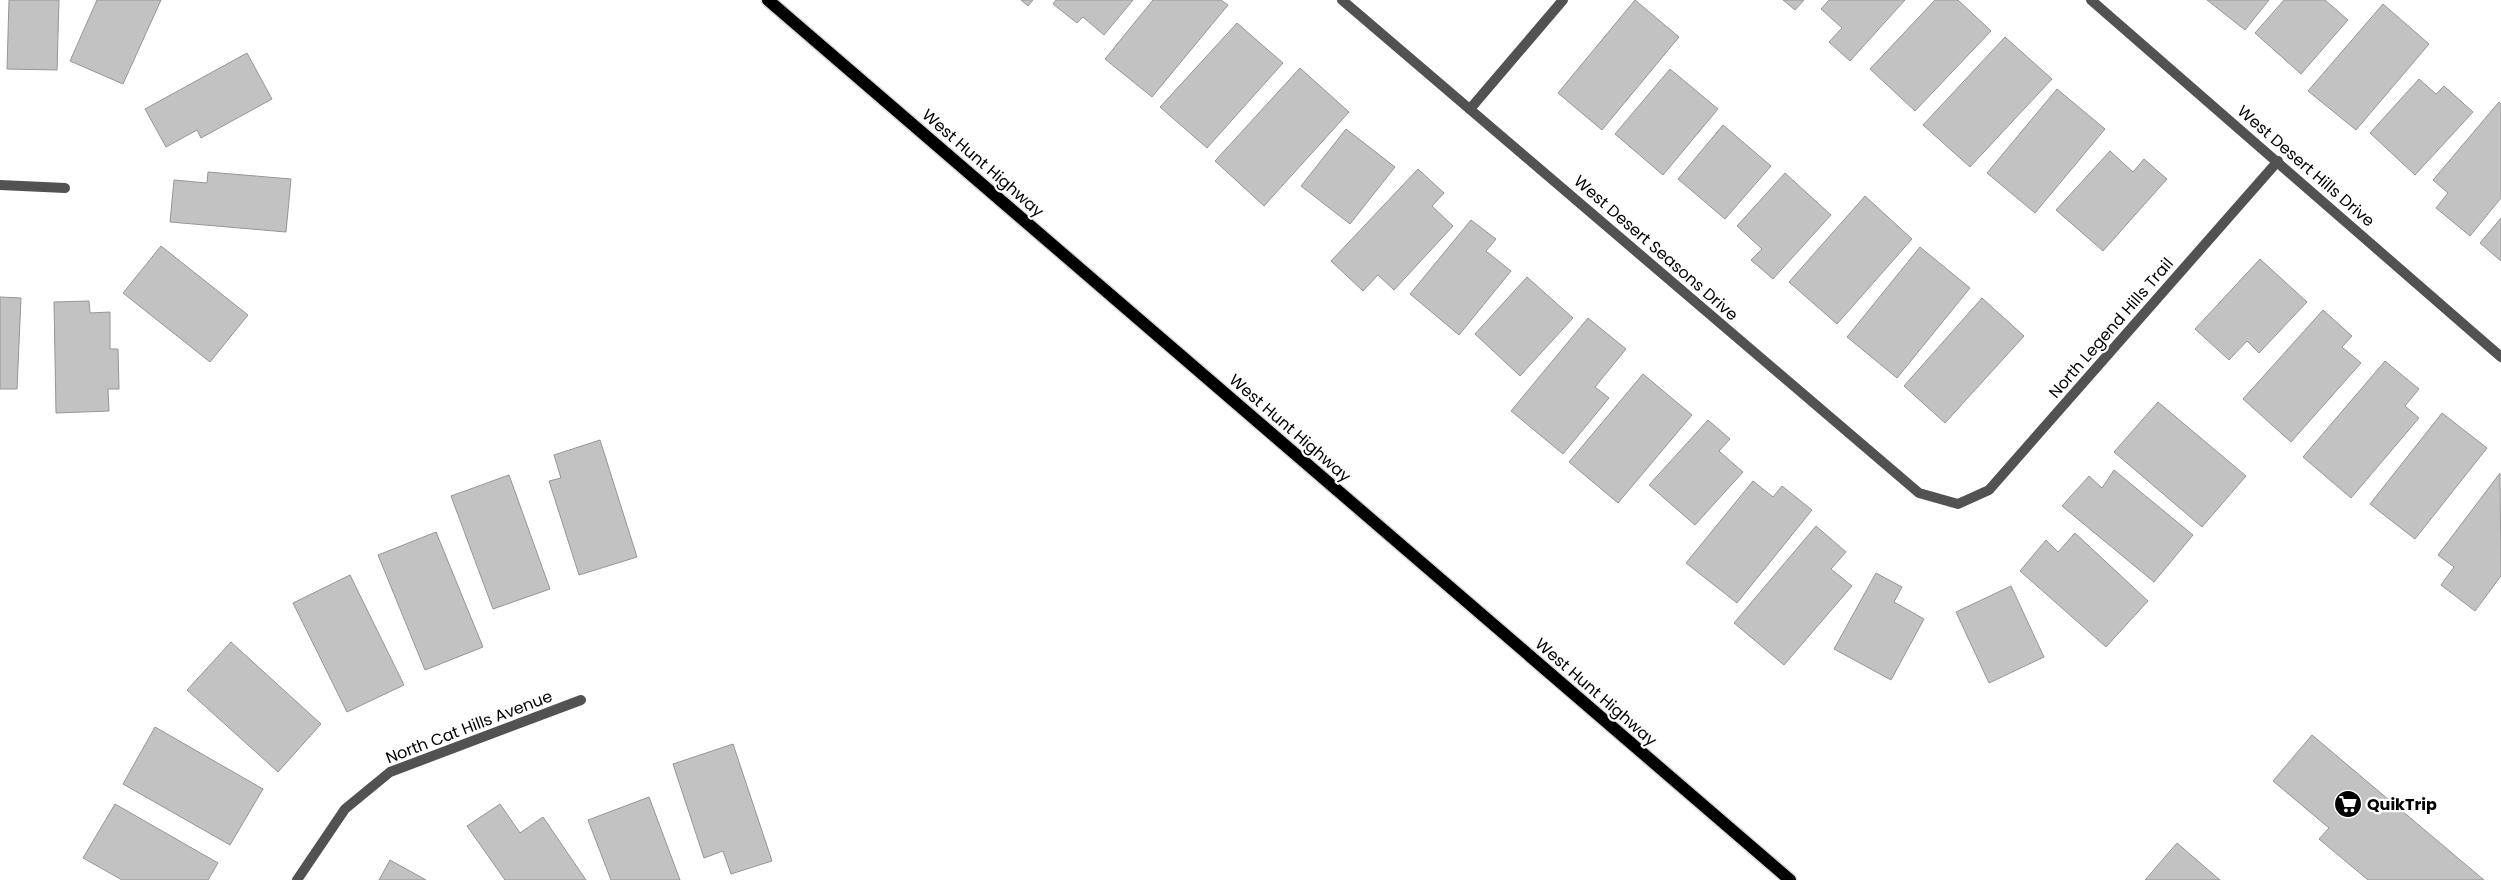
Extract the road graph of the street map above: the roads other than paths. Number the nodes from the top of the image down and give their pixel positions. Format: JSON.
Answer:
{"nodes":[{"id":1,"x":768,"y":0,"type":"edge"},
{"id":2,"x":1342,"y":0,"type":"edge"},
{"id":3,"x":1564,"y":0,"type":"edge"},
{"id":4,"x":2091,"y":0,"type":"edge"},
{"id":5,"x":1470,"y":109,"type":"junction"},
{"id":6,"x":2278,"y":161,"type":"junction"},
{"id":7,"x":0,"y":185,"type":"edge"},
{"id":8,"x":65,"y":188,"type":"dead end"},
{"id":9,"x":2501,"y":357,"type":"edge"},
{"id":10,"x":1958,"y":504,"type":"joint"},
{"id":11,"x":581,"y":700,"type":"dead end"},
{"id":12,"x":297,"y":880,"type":"edge"},
{"id":13,"x":1790,"y":880,"type":"edge"}],
"edges":[{"from":1,"to":13,"type":"main road","name":"West Hunt Highway"},
{"from":2,"to":5,"type":"street","name":"West Desert Seasons Drive"},
{"from":3,"to":5,"type":"street"},
{"from":4,"to":6,"type":"street","name":"West Desert Hills Drive"},
{"from":5,"to":10,"type":"street","name":"West Desert Seasons Drive"},
{"from":6,"to":9,"type":"street","name":"West Desert Hills Drive"},
{"from":6,"to":10,"type":"street","name":"North Legend Hills Trail"},
{"from":7,"to":8,"type":"street"},
{"from":11,"to":12,"type":"street","name":"North Cat Hills Avenue"}]}
